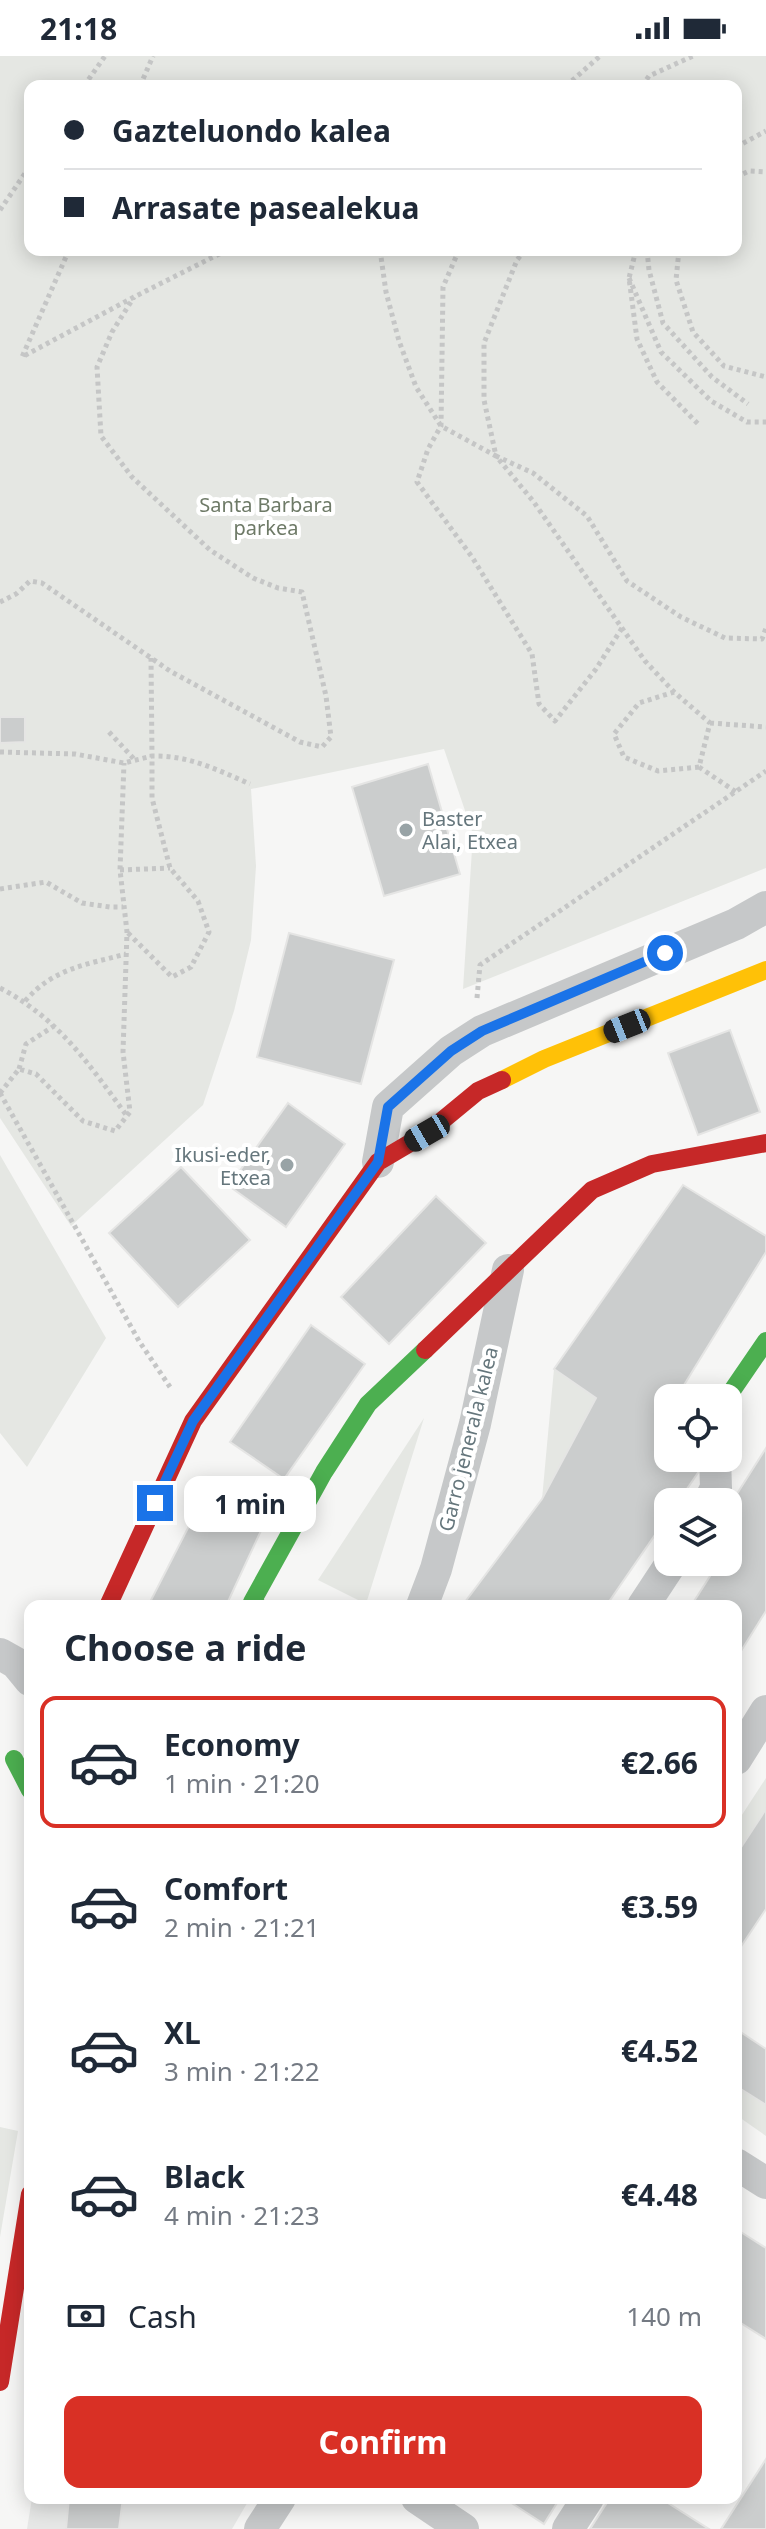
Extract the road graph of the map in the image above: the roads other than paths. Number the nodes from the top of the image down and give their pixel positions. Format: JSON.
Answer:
{"nodes":[{"id":1,"x":766,"y":907,"type":"edge"},
{"id":2,"x":766,"y":970,"type":"edge"},
{"id":3,"x":766,"y":1143,"type":"edge"},
{"id":4,"x":378,"y":1162,"type":"junction"},
{"id":5,"x":508,"y":1270,"type":"junction"},
{"id":6,"x":766,"y":1341,"type":"edge"},
{"id":7,"x":737,"y":1384,"type":"edge"},
{"id":8,"x":663,"y":1576,"type":"edge"},
{"id":9,"x":111,"y":1600,"type":"edge"},
{"id":10,"x":253,"y":1600,"type":"edge"},
{"id":11,"x":424,"y":1600,"type":"edge"},
{"id":12,"x":647,"y":1600,"type":"edge"},
{"id":13,"x":0,"y":1654,"type":"edge"},
{"id":14,"x":24,"y":1672,"type":"edge"},
{"id":15,"x":766,"y":1711,"type":"edge"},
{"id":16,"x":742,"y":1749,"type":"edge"},
{"id":17,"x":15,"y":1755,"type":"edge"},
{"id":18,"x":24,"y":1776,"type":"edge"},
{"id":19,"x":742,"y":2168,"type":"edge"},
{"id":20,"x":766,"y":2183,"type":"edge"},
{"id":21,"x":24,"y":2232,"type":"edge"},
{"id":22,"x":0,"y":2382,"type":"edge"},
{"id":23,"x":276,"y":2504,"type":"edge"},
{"id":24,"x":426,"y":2504,"type":"edge"},
{"id":25,"x":584,"y":2504,"type":"edge"},
{"id":26,"x":260,"y":2529,"type":"edge"},
{"id":27,"x":463,"y":2529,"type":"edge"},
{"id":28,"x":568,"y":2529,"type":"edge"}],
"edges":[{"from":1,"to":4,"type":"street"},
{"from":2,"to":4,"type":"street"},
{"from":3,"to":5,"type":"street"},
{"from":4,"to":9,"type":"street"},
{"from":5,"to":10,"type":"street"},
{"from":5,"to":11,"type":"street","name":"Garro jenerala kalea"},
{"from":6,"to":7,"type":"street"},
{"from":8,"to":12,"type":"street"},
{"from":13,"to":14,"type":"street"},
{"from":15,"to":16,"type":"street"},
{"from":17,"to":18,"type":"street"},
{"from":19,"to":20,"type":"street"},
{"from":21,"to":22,"type":"street"},
{"from":23,"to":26,"type":"street"},
{"from":24,"to":27,"type":"street"},
{"from":25,"to":28,"type":"street"}]}
